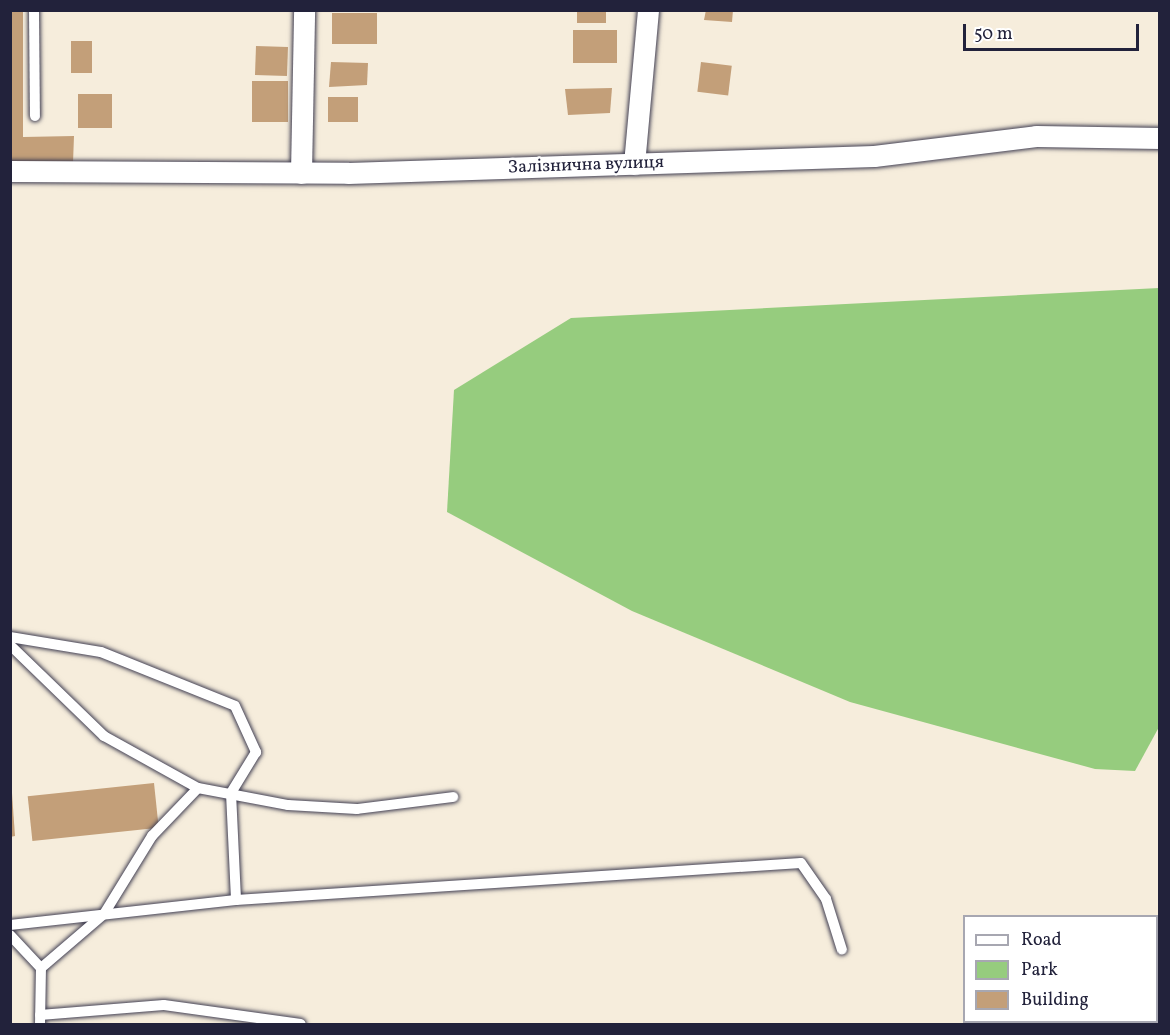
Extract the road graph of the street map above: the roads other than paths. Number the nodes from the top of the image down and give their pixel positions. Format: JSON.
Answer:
{"nodes":[{"id":1,"x":34,"y":10,"type":"edge"},
{"id":2,"x":304,"y":10,"type":"edge"},
{"id":3,"x":648,"y":10,"type":"edge"},
{"id":4,"x":35,"y":116,"type":"dead end"},
{"id":5,"x":1160,"y":138,"type":"edge"},
{"id":6,"x":634,"y":164,"type":"junction"},
{"id":7,"x":10,"y":171,"type":"edge"},
{"id":8,"x":301,"y":173,"type":"junction"},
{"id":9,"x":10,"y":638,"type":"edge"},
{"id":10,"x":10,"y":645,"type":"edge"},
{"id":11,"x":198,"y":788,"type":"junction"},
{"id":12,"x":231,"y":793,"type":"junction"},
{"id":13,"x":453,"y":797,"type":"dead end"},
{"id":14,"x":236,"y":900,"type":"junction"},
{"id":15,"x":104,"y":914,"type":"junction"},
{"id":16,"x":10,"y":925,"type":"edge"},
{"id":17,"x":10,"y":934,"type":"edge"},
{"id":18,"x":842,"y":950,"type":"dead end"},
{"id":19,"x":41,"y":968,"type":"junction"},
{"id":20,"x":40,"y":1019,"type":"edge"},
{"id":21,"x":301,"y":1024,"type":"edge"}],
"edges":[{"from":1,"to":4,"type":"lane"},
{"from":2,"to":8,"type":"street"},
{"from":3,"to":6,"type":"street"},
{"from":5,"to":6,"type":"street","name":"Залізнична вулиця"},
{"from":6,"to":8,"type":"street","name":"Залізнична вулиця"},
{"from":7,"to":8,"type":"street","name":"Залізнична вулиця"},
{"from":9,"to":12,"type":"lane"},
{"from":10,"to":11,"type":"lane"},
{"from":11,"to":12,"type":"lane"},
{"from":11,"to":15,"type":"lane"},
{"from":12,"to":13,"type":"lane"},
{"from":12,"to":14,"type":"lane"},
{"from":14,"to":15,"type":"lane"},
{"from":14,"to":18,"type":"lane"},
{"from":15,"to":16,"type":"lane"},
{"from":15,"to":19,"type":"lane"},
{"from":17,"to":19,"type":"lane"},
{"from":19,"to":20,"type":"lane"},
{"from":20,"to":21,"type":"lane"}]}
